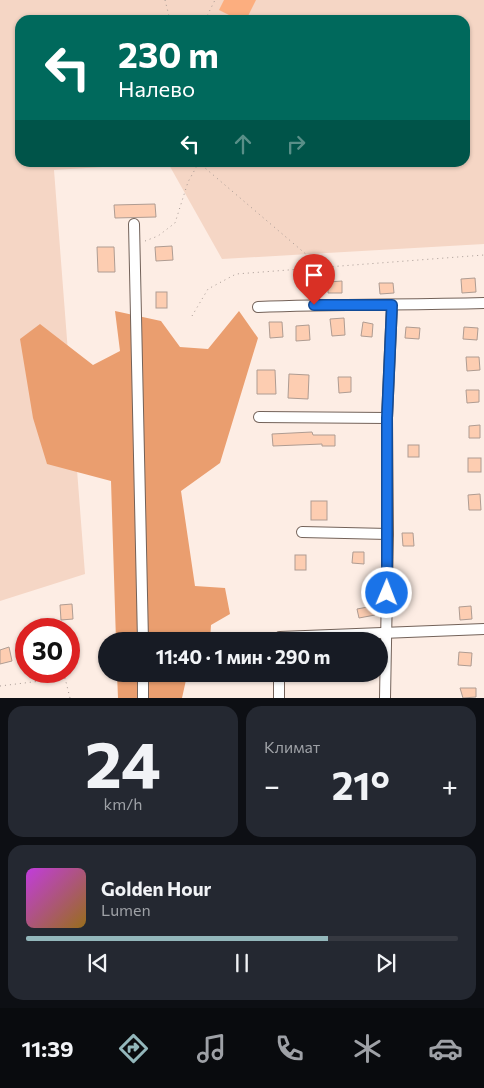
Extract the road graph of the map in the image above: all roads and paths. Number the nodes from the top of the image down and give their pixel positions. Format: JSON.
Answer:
{"nodes":[{"id":1,"x":165,"y":0,"type":"edge"},
{"id":2,"x":216,"y":0,"type":"edge"},
{"id":3,"x":169,"y":15,"type":"edge"},
{"id":4,"x":208,"y":15,"type":"edge"},
{"id":5,"x":196,"y":167,"type":"edge"},
{"id":6,"x":203,"y":167,"type":"edge"},
{"id":7,"x":134,"y":224,"type":"dead end"},
{"id":8,"x":135,"y":244,"type":"junction"},
{"id":9,"x":484,"y":255,"type":"edge"},
{"id":10,"x":322,"y":268,"type":"junction"},
{"id":11,"x":484,"y":303,"type":"edge"},
{"id":12,"x":392,"y":305,"type":"junction"},
{"id":13,"x":258,"y":307,"type":"dead end"},
{"id":14,"x":192,"y":316,"type":"dead end"},
{"id":15,"x":259,"y":417,"type":"dead end"},
{"id":16,"x":387,"y":418,"type":"junction"},
{"id":17,"x":302,"y":532,"type":"dead end"},
{"id":18,"x":388,"y":534,"type":"junction"},
{"id":19,"x":484,"y":630,"type":"edge"},
{"id":20,"x":143,"y":632,"type":"edge"},
{"id":21,"x":386,"y":632,"type":"edge"},
{"id":22,"x":388,"y":633,"type":"edge"},
{"id":23,"x":143,"y":682,"type":"edge"},
{"id":24,"x":279,"y":682,"type":"edge"},
{"id":25,"x":384,"y":682,"type":"edge"},
{"id":26,"x":0,"y":686,"type":"edge"},
{"id":27,"x":70,"y":698,"type":"edge"},
{"id":28,"x":143,"y":698,"type":"edge"},
{"id":29,"x":279,"y":698,"type":"edge"},
{"id":30,"x":384,"y":698,"type":"edge"}],
"edges":[{"from":1,"to":3,"type":"path"},
{"from":2,"to":4,"type":"path"},
{"from":5,"to":8,"type":"path"},
{"from":6,"to":10,"type":"path"},
{"from":7,"to":8,"type":"street"},
{"from":8,"to":20,"type":"street"},
{"from":9,"to":10,"type":"path"},
{"from":10,"to":14,"type":"path"},
{"from":11,"to":12,"type":"street"},
{"from":12,"to":13,"type":"street"},
{"from":12,"to":16,"type":"street"},
{"from":15,"to":16,"type":"street"},
{"from":16,"to":18,"type":"street"},
{"from":17,"to":18,"type":"street"},
{"from":18,"to":21,"type":"street"},
{"from":19,"to":22,"type":"street"},
{"from":23,"to":28,"type":"street"},
{"from":24,"to":29,"type":"street"},
{"from":25,"to":30,"type":"street"},
{"from":26,"to":27,"type":"path"}]}
